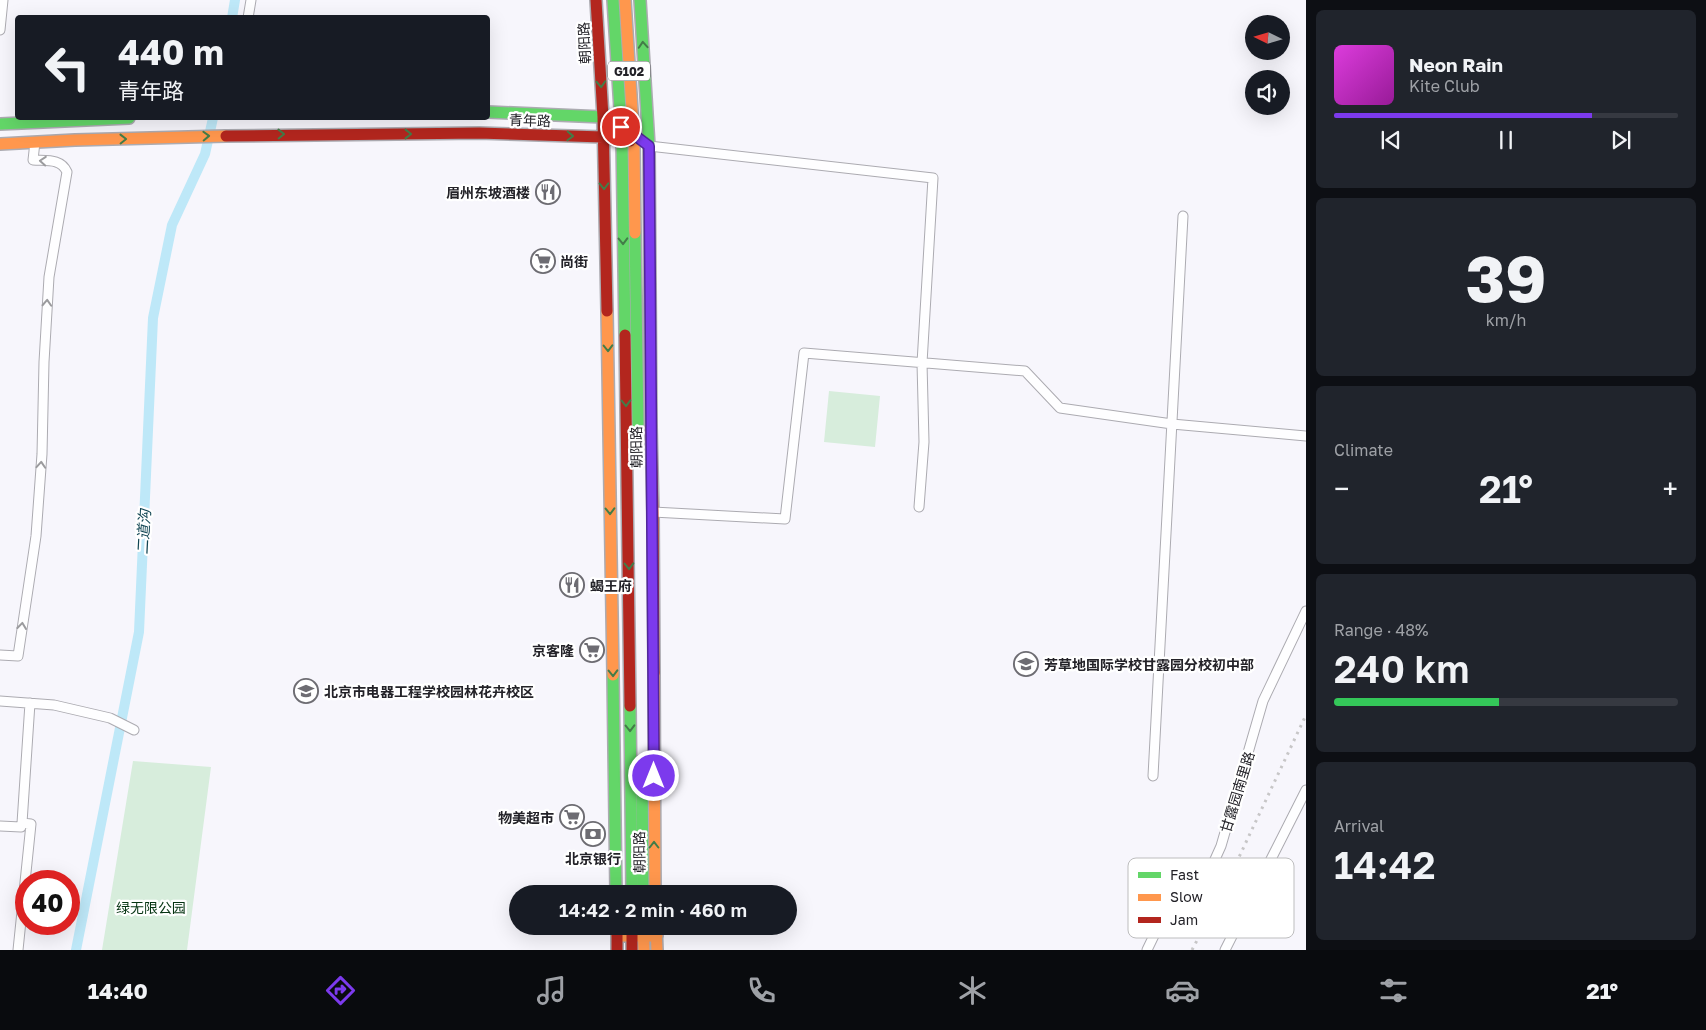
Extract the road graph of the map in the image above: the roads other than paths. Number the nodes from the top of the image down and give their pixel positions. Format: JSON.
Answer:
{"nodes":[{"id":1,"x":3,"y":0,"type":"edge"},
{"id":2,"x":252,"y":0,"type":"edge"},
{"id":3,"x":596,"y":0,"type":"edge"},
{"id":4,"x":613,"y":0,"type":"edge"},
{"id":5,"x":625,"y":0,"type":"edge"},
{"id":6,"x":640,"y":0,"type":"edge"},
{"id":7,"x":249,"y":15,"type":"edge"},
{"id":8,"x":0,"y":30,"type":"edge"},
{"id":9,"x":490,"y":112,"type":"edge"},
{"id":10,"x":603,"y":118,"type":"junction"},
{"id":11,"x":86,"y":120,"type":"edge"},
{"id":12,"x":0,"y":124,"type":"edge"},
{"id":13,"x":621,"y":127,"type":"junction"},
{"id":14,"x":603,"y":137,"type":"junction"},
{"id":15,"x":634,"y":138,"type":"junction"},
{"id":16,"x":622,"y":140,"type":"junction"},
{"id":17,"x":35,"y":142,"type":"junction"},
{"id":18,"x":0,"y":144,"type":"edge"},
{"id":19,"x":649,"y":146,"type":"junction"},
{"id":20,"x":1184,"y":216,"type":"dead end"},
{"id":21,"x":922,"y":363,"type":"junction"},
{"id":22,"x":1172,"y":424,"type":"junction"},
{"id":23,"x":1306,"y":436,"type":"edge"},
{"id":24,"x":919,"y":507,"type":"dead end"},
{"id":25,"x":653,"y":512,"type":"junction"},
{"id":26,"x":1306,"y":611,"type":"edge"},
{"id":27,"x":0,"y":654,"type":"edge"},
{"id":28,"x":0,"y":701,"type":"edge"},
{"id":29,"x":30,"y":704,"type":"junction"},
{"id":30,"x":134,"y":730,"type":"dead end"},
{"id":31,"x":1153,"y":776,"type":"dead end"},
{"id":32,"x":1306,"y":790,"type":"edge"},
{"id":33,"x":22,"y":823,"type":"junction"},
{"id":34,"x":0,"y":826,"type":"edge"},
{"id":35,"x":1215,"y":858,"type":"edge"},
{"id":36,"x":1272,"y":858,"type":"edge"},
{"id":37,"x":616,"y":885,"type":"edge"},
{"id":38,"x":632,"y":885,"type":"edge"},
{"id":39,"x":643,"y":885,"type":"edge"},
{"id":40,"x":655,"y":885,"type":"edge"},
{"id":41,"x":617,"y":935,"type":"edge"},
{"id":42,"x":637,"y":935,"type":"edge"},
{"id":43,"x":639,"y":935,"type":"edge"},
{"id":44,"x":657,"y":935,"type":"edge"},
{"id":45,"x":1153,"y":938,"type":"edge"},
{"id":46,"x":1231,"y":938,"type":"edge"},
{"id":47,"x":18,"y":950,"type":"edge"},
{"id":48,"x":617,"y":950,"type":"edge"},
{"id":49,"x":632,"y":950,"type":"edge"},
{"id":50,"x":644,"y":950,"type":"edge"},
{"id":51,"x":657,"y":950,"type":"edge"},
{"id":52,"x":1147,"y":950,"type":"edge"},
{"id":53,"x":1225,"y":950,"type":"edge"}],
"edges":[{"from":1,"to":8,"type":"street"},
{"from":2,"to":7,"type":"street"},
{"from":3,"to":10,"type":"main road","name":"朝阳路","one_way":true},
{"from":4,"to":13,"type":"main road","name":"朝阳路","number":"G102"},
{"from":5,"to":15,"type":"main road","name":"朝阳路","number":"G102"},
{"from":19,"to":6,"type":"main road","name":"朝阳路","one_way":true},
{"from":9,"to":10,"type":"main road","name":"青年路"},
{"from":10,"to":13,"type":"main road","name":"青年路"},
{"from":10,"to":14,"type":"main road","name":"朝阳路"},
{"from":11,"to":12,"type":"main road"},
{"from":13,"to":15,"type":"main road","name":"青年路"},
{"from":13,"to":16,"type":"main road","name":"朝阳路","number":"G102"},
{"from":14,"to":16,"type":"main road","name":"青年路"},
{"from":17,"to":14,"type":"main road","name":"青年路","one_way":true},
{"from":14,"to":37,"type":"main road","name":"朝阳路","one_way":true},
{"from":15,"to":16,"type":"main road","name":"青年路"},
{"from":15,"to":19,"type":"main road","name":"青年路"},
{"from":15,"to":39,"type":"main road","name":"朝阳路","number":"G102"},
{"from":16,"to":38,"type":"main road","name":"朝阳路","number":"G102","one_way":true},
{"from":17,"to":18,"type":"main road","name":"青年路"},
{"from":27,"to":17,"type":"street","one_way":true},
{"from":19,"to":21,"type":"street"},
{"from":19,"to":25,"type":"main road","name":"朝阳路"},
{"from":20,"to":22,"type":"street"},
{"from":21,"to":22,"type":"street"},
{"from":21,"to":24,"type":"street"},
{"from":21,"to":25,"type":"street"},
{"from":22,"to":23,"type":"street"},
{"from":22,"to":31,"type":"street"},
{"from":40,"to":25,"type":"main road","name":"朝阳路","one_way":true},
{"from":26,"to":35,"type":"street","name":"甘露园南里路"},
{"from":28,"to":29,"type":"street"},
{"from":29,"to":30,"type":"street"},
{"from":29,"to":33,"type":"street"},
{"from":32,"to":36,"type":"street"},
{"from":33,"to":34,"type":"street"},
{"from":33,"to":47,"type":"street"},
{"from":41,"to":48,"type":"main road"},
{"from":42,"to":49,"type":"main road"},
{"from":43,"to":50,"type":"main road"},
{"from":44,"to":51,"type":"main road"},
{"from":45,"to":52,"type":"street","name":"甘露园南里路"},
{"from":46,"to":53,"type":"street"}]}
